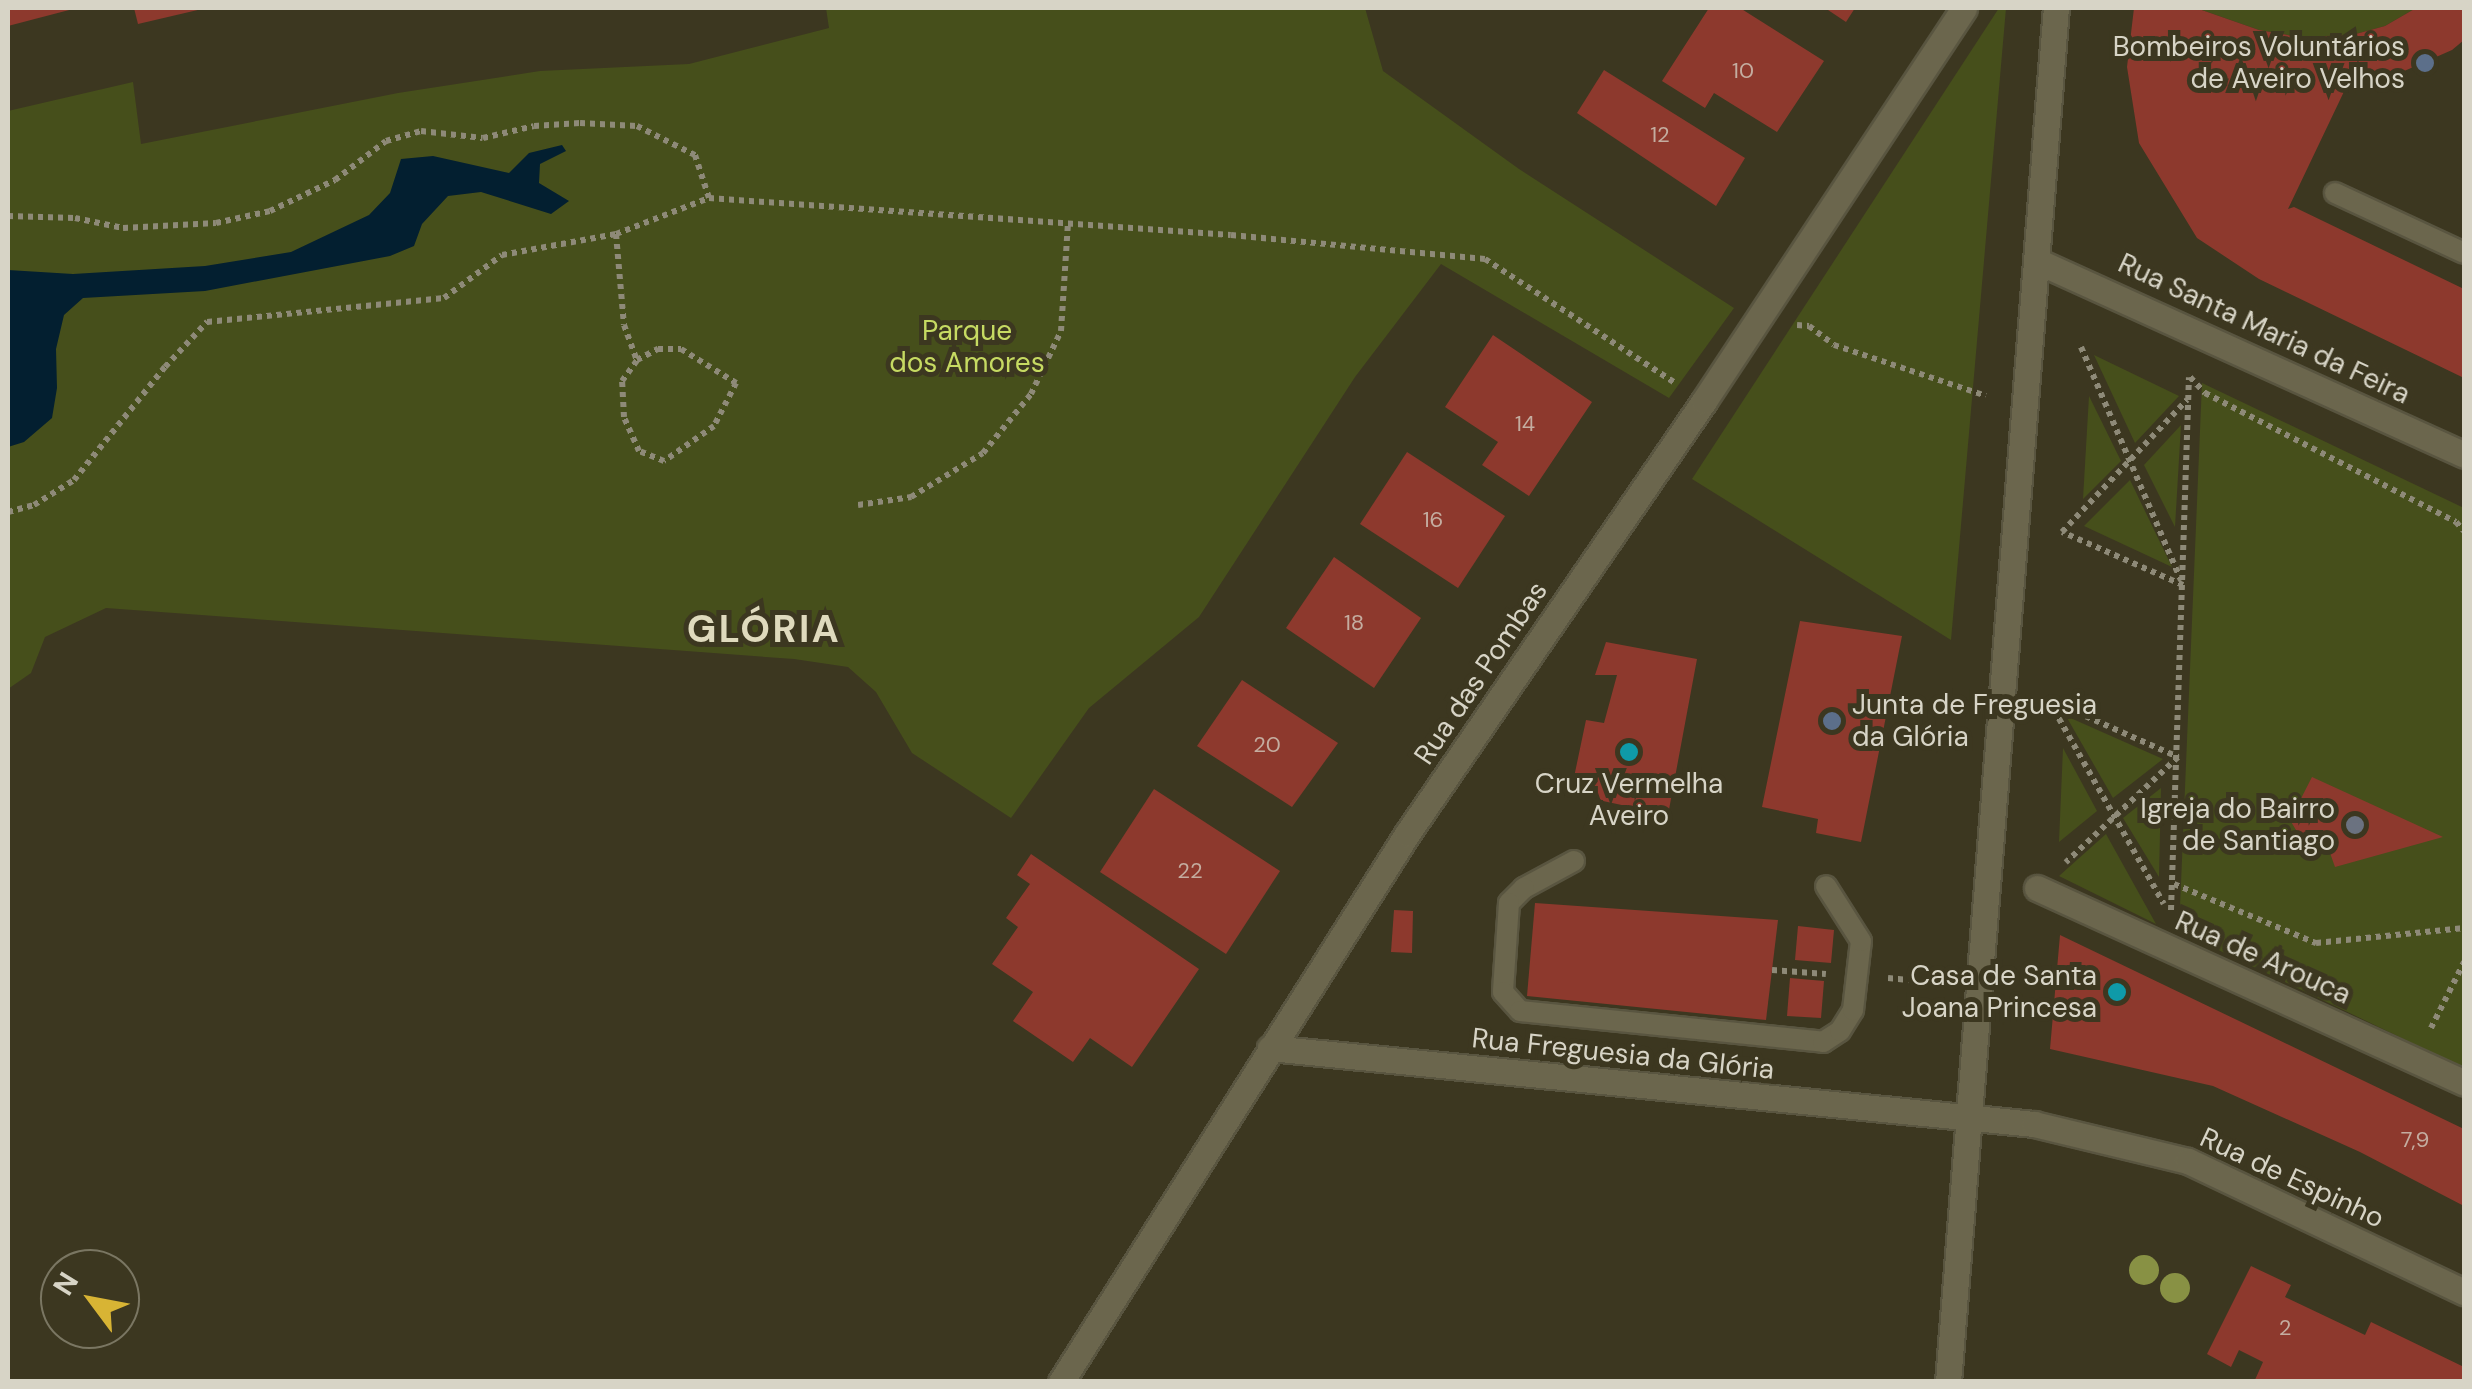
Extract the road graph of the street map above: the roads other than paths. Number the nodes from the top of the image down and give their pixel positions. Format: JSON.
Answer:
{"nodes":[{"id":1,"x":1964,"y":8,"type":"edge"},
{"id":2,"x":2056,"y":8,"type":"edge"},
{"id":3,"x":2334,"y":193,"type":"dead end"},
{"id":4,"x":2464,"y":253,"type":"edge"},
{"id":5,"x":2037,"y":261,"type":"junction"},
{"id":6,"x":2464,"y":455,"type":"edge"},
{"id":7,"x":1574,"y":862,"type":"dead end"},
{"id":8,"x":1826,"y":886,"type":"dead end"},
{"id":9,"x":2037,"y":888,"type":"road end"},
{"id":10,"x":1270,"y":1048,"type":"junction"},
{"id":11,"x":2464,"y":1083,"type":"edge"},
{"id":12,"x":1970,"y":1115,"type":"junction"},
{"id":13,"x":2464,"y":1292,"type":"edge"},
{"id":14,"x":1061,"y":1382,"type":"edge"},
{"id":15,"x":1948,"y":1382,"type":"edge"}],
"edges":[{"from":1,"to":10,"type":"street","name":"Rua das Pombas"},
{"from":2,"to":5,"type":"street"},
{"from":3,"to":4,"type":"lane"},
{"from":5,"to":6,"type":"street","name":"Rua Santa Maria da Feira"},
{"from":5,"to":12,"type":"street"},
{"from":7,"to":8,"type":"lane"},
{"from":9,"to":11,"type":"street","name":"Rua de Arouca"},
{"from":10,"to":12,"type":"street","name":"Rua Freguesia da Glória"},
{"from":10,"to":14,"type":"street","name":"Rua das Pombas"},
{"from":12,"to":13,"type":"street","name":"Rua de Espinho"},
{"from":12,"to":15,"type":"street"}]}
